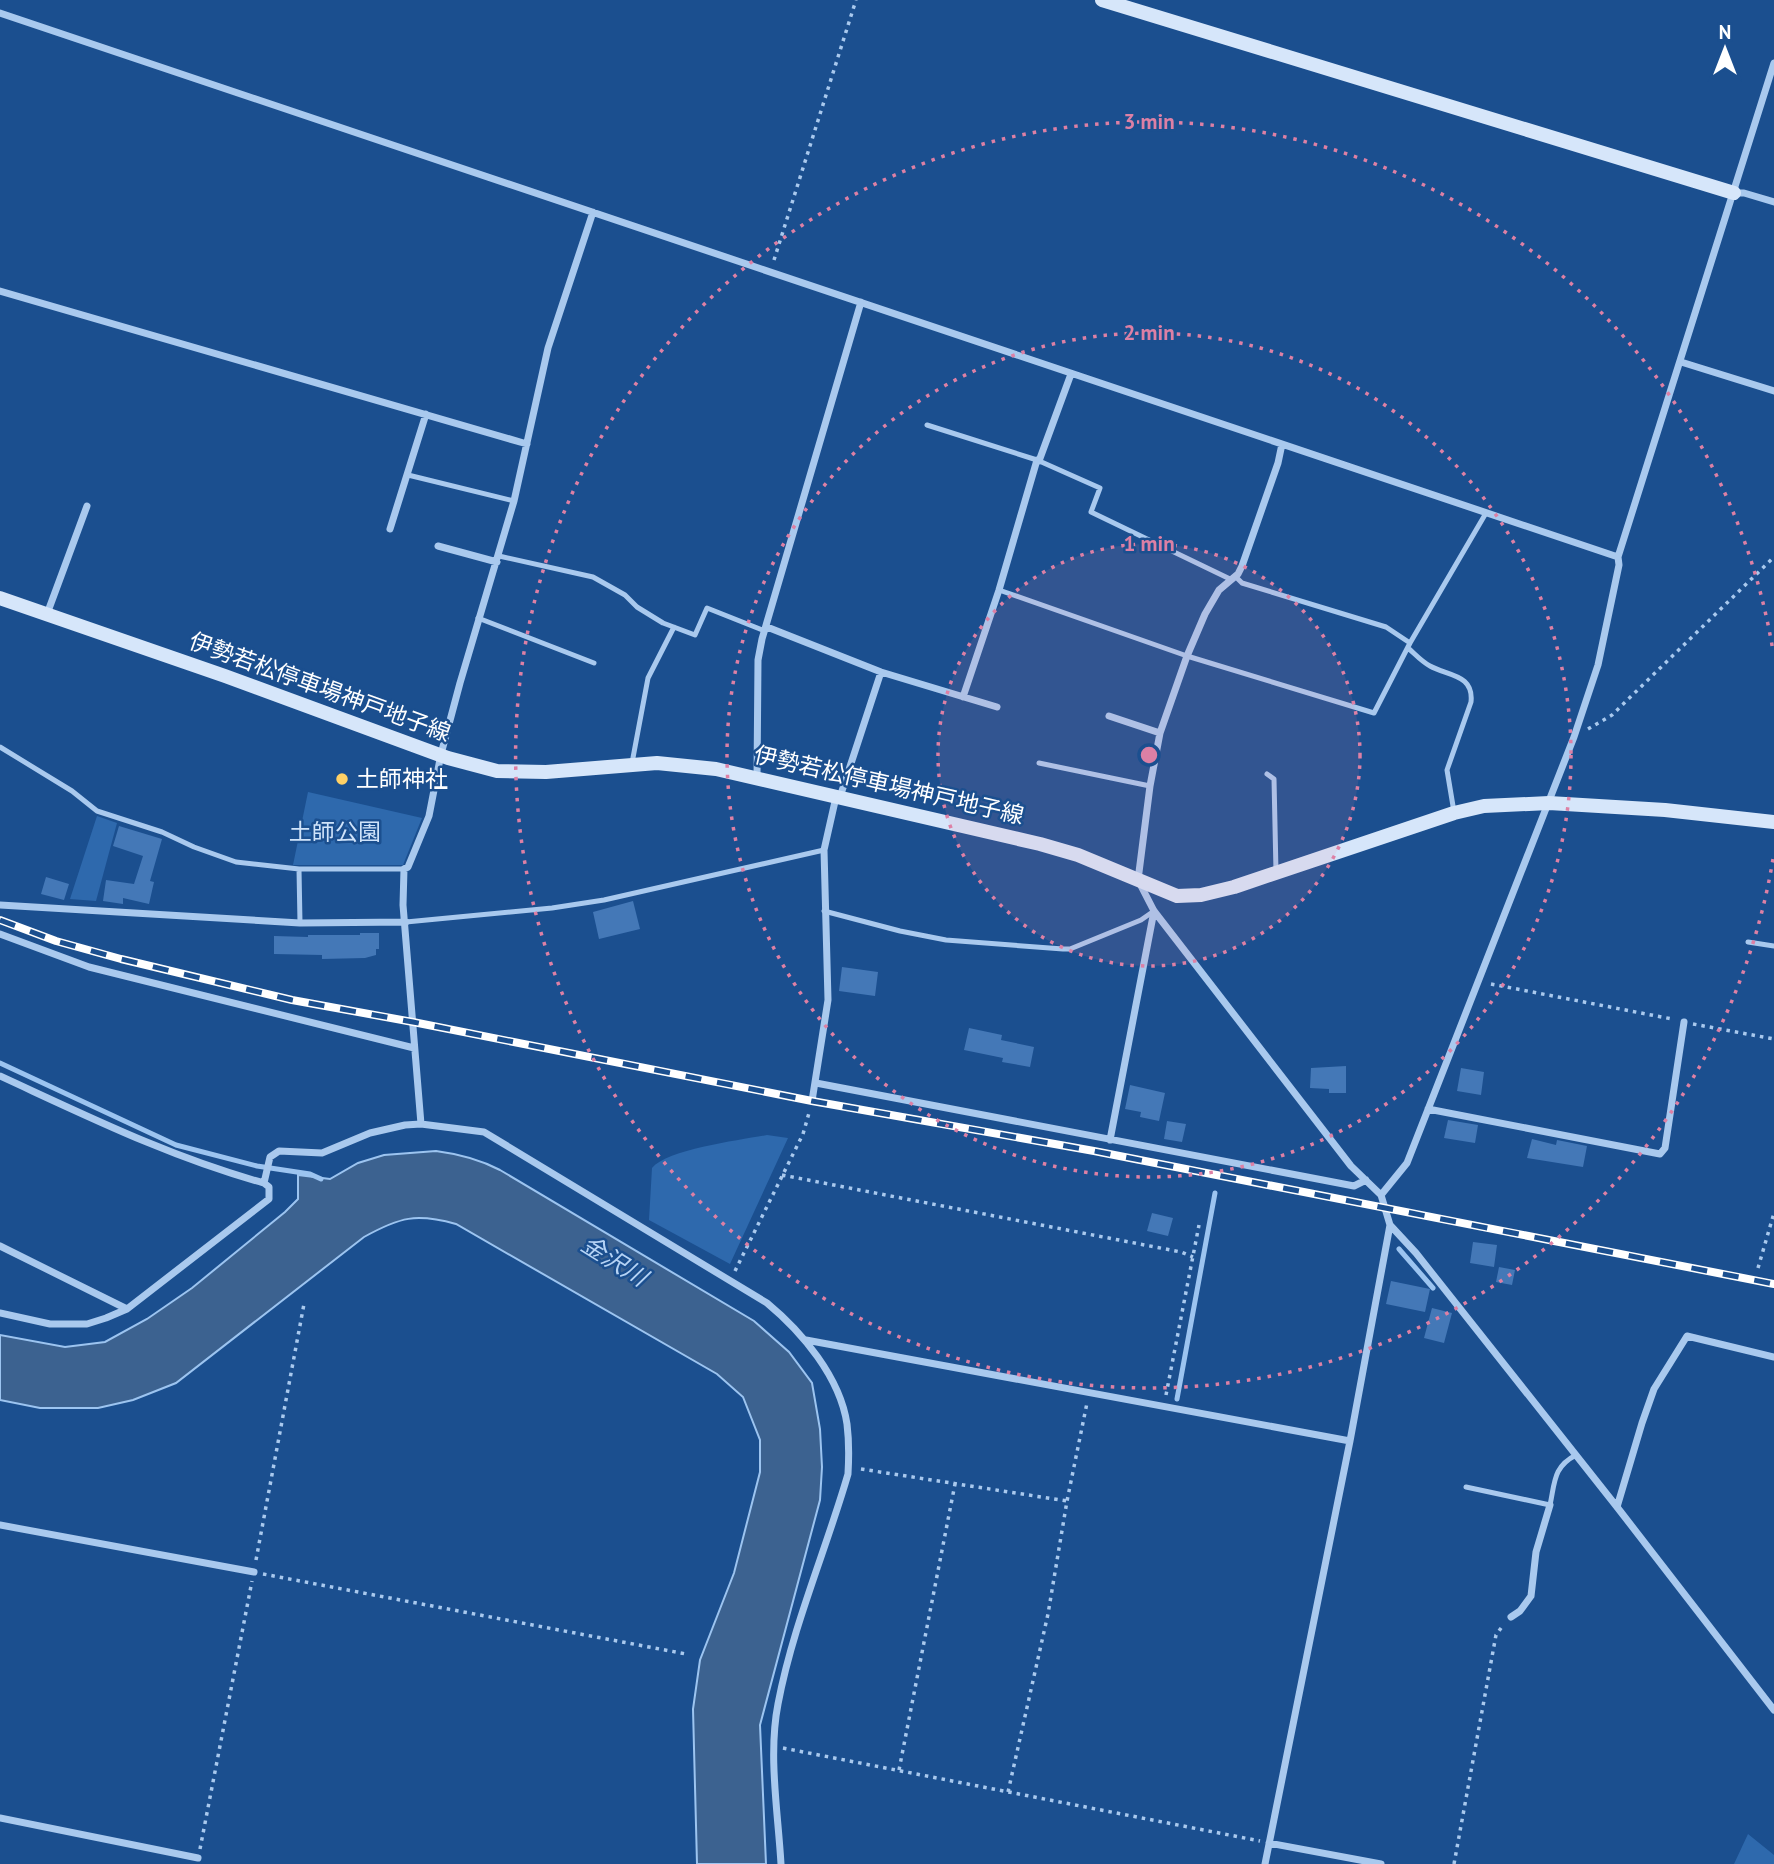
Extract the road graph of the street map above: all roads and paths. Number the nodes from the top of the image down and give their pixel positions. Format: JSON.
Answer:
{"nodes":[{"id":1,"x":856,"y":0,"type":"edge"},
{"id":2,"x":1102,"y":0,"type":"edge"},
{"id":3,"x":0,"y":13,"type":"edge"},
{"id":4,"x":1774,"y":63,"type":"edge"},
{"id":5,"x":1734,"y":193,"type":"junction"},
{"id":6,"x":1774,"y":202,"type":"edge"},
{"id":7,"x":593,"y":212,"type":"junction"},
{"id":8,"x":770,"y":272,"type":"junction"},
{"id":9,"x":0,"y":291,"type":"edge"},
{"id":10,"x":861,"y":302,"type":"junction"},
{"id":11,"x":1681,"y":362,"type":"junction"},
{"id":12,"x":1071,"y":374,"type":"junction"},
{"id":13,"x":1774,"y":391,"type":"edge"},
{"id":14,"x":426,"y":414,"type":"junction"},
{"id":15,"x":927,"y":425,"type":"dead end"},
{"id":16,"x":527,"y":444,"type":"junction"},
{"id":17,"x":1282,"y":444,"type":"junction"},
{"id":18,"x":1038,"y":461,"type":"junction"},
{"id":19,"x":408,"y":475,"type":"junction"},
{"id":20,"x":514,"y":501,"type":"junction"},
{"id":21,"x":88,"y":506,"type":"dead end"},
{"id":22,"x":1486,"y":513,"type":"junction"},
{"id":23,"x":390,"y":529,"type":"dead end"},
{"id":24,"x":438,"y":546,"type":"dead end"},
{"id":25,"x":1618,"y":557,"type":"junction"},
{"id":26,"x":1774,"y":557,"type":"edge"},
{"id":27,"x":498,"y":559,"type":"junction"},
{"id":28,"x":1233,"y":578,"type":"junction"},
{"id":29,"x":999,"y":590,"type":"junction"},
{"id":30,"x":0,"y":598,"type":"edge"},
{"id":31,"x":47,"y":615,"type":"junction"},
{"id":32,"x":478,"y":618,"type":"junction"},
{"id":33,"x":674,"y":627,"type":"junction"},
{"id":34,"x":766,"y":629,"type":"junction"},
{"id":35,"x":1409,"y":646,"type":"junction"},
{"id":36,"x":1186,"y":656,"type":"junction"},
{"id":37,"x":594,"y":663,"type":"dead end"},
{"id":38,"x":881,"y":672,"type":"junction"},
{"id":39,"x":963,"y":697,"type":"junction"},
{"id":40,"x":997,"y":707,"type":"dead end"},
{"id":41,"x":1109,"y":716,"type":"dead end"},
{"id":42,"x":1160,"y":733,"type":"junction"},
{"id":43,"x":1574,"y":737,"type":"junction"},
{"id":44,"x":0,"y":747,"type":"edge"},
{"id":45,"x":441,"y":754,"type":"junction"},
{"id":46,"x":1039,"y":763,"type":"dead end"},
{"id":47,"x":632,"y":765,"type":"junction"},
{"id":48,"x":1267,"y":774,"type":"dead end"},
{"id":49,"x":757,"y":778,"type":"junction"},
{"id":50,"x":1150,"y":786,"type":"junction"},
{"id":51,"x":838,"y":797,"type":"junction"},
{"id":52,"x":1549,"y":803,"type":"junction"},
{"id":53,"x":1454,"y":813,"type":"junction"},
{"id":54,"x":1774,"y":822,"type":"edge"},
{"id":55,"x":824,"y":850,"type":"junction"},
{"id":56,"x":299,"y":869,"type":"junction"},
{"id":57,"x":404,"y":869,"type":"junction"},
{"id":58,"x":1276,"y":872,"type":"junction"},
{"id":59,"x":1138,"y":880,"type":"junction"},
{"id":60,"x":0,"y":905,"type":"edge"},
{"id":61,"x":824,"y":911,"type":"junction"},
{"id":62,"x":1154,"y":911,"type":"junction"},
{"id":63,"x":406,"y":922,"type":"junction"},
{"id":64,"x":300,"y":923,"type":"junction"},
{"id":65,"x":0,"y":934,"type":"edge"},
{"id":66,"x":1748,"y":942,"type":"dead end"},
{"id":67,"x":1774,"y":946,"type":"edge"},
{"id":68,"x":1478,"y":982,"type":"junction"},
{"id":69,"x":1684,"y":1022,"type":"junction"},
{"id":70,"x":1774,"y":1039,"type":"edge"},
{"id":71,"x":414,"y":1048,"type":"junction"},
{"id":72,"x":0,"y":1076,"type":"edge"},
{"id":73,"x":816,"y":1083,"type":"junction"},
{"id":74,"x":812,"y":1101,"type":"joint"},
{"id":75,"x":1429,"y":1109,"type":"junction"},
{"id":76,"x":421,"y":1124,"type":"junction"},
{"id":77,"x":1110,"y":1140,"type":"junction"},
{"id":78,"x":782,"y":1175,"type":"junction"},
{"id":79,"x":265,"y":1179,"type":"junction"},
{"id":80,"x":1366,"y":1180,"type":"junction"},
{"id":81,"x":1381,"y":1195,"type":"junction"},
{"id":82,"x":1774,"y":1213,"type":"edge"},
{"id":83,"x":1390,"y":1224,"type":"junction"},
{"id":84,"x":1199,"y":1225,"type":"dead end"},
{"id":85,"x":0,"y":1246,"type":"edge"},
{"id":86,"x":1193,"y":1257,"type":"junction"},
{"id":87,"x":1758,"y":1268,"type":"dead end"},
{"id":88,"x":730,"y":1281,"type":"junction"},
{"id":89,"x":304,"y":1304,"type":"dead end"},
{"id":90,"x":127,"y":1309,"type":"junction"},
{"id":91,"x":0,"y":1313,"type":"edge"},
{"id":92,"x":806,"y":1340,"type":"junction"},
{"id":93,"x":1774,"y":1357,"type":"edge"},
{"id":94,"x":1089,"y":1392,"type":"junction"},
{"id":95,"x":1164,"y":1406,"type":"junction"},
{"id":96,"x":1350,"y":1440,"type":"junction"},
{"id":97,"x":1576,"y":1455,"type":"junction"},
{"id":98,"x":848,"y":1467,"type":"junction"},
{"id":99,"x":955,"y":1483,"type":"junction"},
{"id":100,"x":1466,"y":1487,"type":"dead end"},
{"id":101,"x":1067,"y":1501,"type":"junction"},
{"id":102,"x":1550,"y":1505,"type":"junction"},
{"id":103,"x":1617,"y":1507,"type":"junction"},
{"id":104,"x":0,"y":1525,"type":"edge"},
{"id":105,"x":254,"y":1572,"type":"junction"},
{"id":106,"x":1511,"y":1617,"type":"joint"},
{"id":107,"x":686,"y":1654,"type":"dead end"},
{"id":108,"x":1774,"y":1710,"type":"edge"},
{"id":109,"x":774,"y":1746,"type":"junction"},
{"id":110,"x":899,"y":1771,"type":"junction"},
{"id":111,"x":1008,"y":1792,"type":"junction"},
{"id":112,"x":0,"y":1818,"type":"edge"},
{"id":113,"x":1269,"y":1843,"type":"junction"},
{"id":114,"x":198,"y":1858,"type":"joint"},
{"id":115,"x":781,"y":1864,"type":"edge"},
{"id":116,"x":1265,"y":1864,"type":"edge"},
{"id":117,"x":1381,"y":1864,"type":"edge"},
{"id":118,"x":1454,"y":1864,"type":"edge"}],
"edges":[{"from":1,"to":8,"type":"path"},
{"from":2,"to":5,"type":"main road"},
{"from":3,"to":7,"type":"street"},
{"from":4,"to":5,"type":"street"},
{"from":5,"to":6,"type":"street"},
{"from":5,"to":11,"type":"street"},
{"from":7,"to":8,"type":"street"},
{"from":7,"to":16,"type":"street"},
{"from":8,"to":10,"type":"street"},
{"from":9,"to":14,"type":"street"},
{"from":10,"to":12,"type":"street"},
{"from":10,"to":34,"type":"street"},
{"from":11,"to":13,"type":"street"},
{"from":11,"to":25,"type":"street"},
{"from":12,"to":17,"type":"street"},
{"from":12,"to":18,"type":"street"},
{"from":14,"to":16,"type":"street"},
{"from":14,"to":19,"type":"street"},
{"from":15,"to":18,"type":"lane"},
{"from":16,"to":20,"type":"street"},
{"from":17,"to":22,"type":"street"},
{"from":17,"to":28,"type":"street"},
{"from":18,"to":28,"type":"lane"},
{"from":18,"to":29,"type":"street"},
{"from":19,"to":20,"type":"lane"},
{"from":19,"to":23,"type":"street"},
{"from":20,"to":27,"type":"street"},
{"from":21,"to":31,"type":"street"},
{"from":22,"to":25,"type":"street"},
{"from":22,"to":35,"type":"lane"},
{"from":24,"to":27,"type":"street"},
{"from":25,"to":43,"type":"street"},
{"from":26,"to":43,"type":"path"},
{"from":27,"to":32,"type":"street"},
{"from":27,"to":33,"type":"lane"},
{"from":28,"to":35,"type":"lane"},
{"from":28,"to":36,"type":"street"},
{"from":29,"to":36,"type":"lane"},
{"from":29,"to":39,"type":"street"},
{"from":30,"to":31,"type":"main road","name":"伊勢若松停車場神戸地子線"},
{"from":31,"to":45,"type":"main road","name":"伊勢若松停車場神戸地子線"},
{"from":32,"to":37,"type":"lane"},
{"from":32,"to":45,"type":"street"},
{"from":33,"to":34,"type":"lane"},
{"from":33,"to":47,"type":"lane"},
{"from":34,"to":38,"type":"street"},
{"from":34,"to":49,"type":"street"},
{"from":35,"to":36,"type":"lane"},
{"from":35,"to":53,"type":"lane"},
{"from":36,"to":42,"type":"street"},
{"from":38,"to":39,"type":"street"},
{"from":38,"to":51,"type":"street"},
{"from":39,"to":40,"type":"street"},
{"from":41,"to":42,"type":"street"},
{"from":42,"to":50,"type":"street"},
{"from":43,"to":52,"type":"street"},
{"from":44,"to":56,"type":"lane"},
{"from":45,"to":47,"type":"main road","name":"伊勢若松停車場神戸地子線"},
{"from":45,"to":57,"type":"street"},
{"from":46,"to":50,"type":"lane"},
{"from":47,"to":49,"type":"main road","name":"伊勢若松停車場神戸地子線"},
{"from":48,"to":58,"type":"lane"},
{"from":49,"to":51,"type":"main road","name":"伊勢若松停車場神戸地子線"},
{"from":50,"to":59,"type":"street"},
{"from":51,"to":55,"type":"street"},
{"from":51,"to":59,"type":"main road","name":"伊勢若松停車場神戸地子線"},
{"from":52,"to":53,"type":"main road","name":"伊勢若松停車場神戸地子線"},
{"from":52,"to":54,"type":"main road","name":"伊勢若松停車場神戸地子線"},
{"from":52,"to":68,"type":"street"},
{"from":53,"to":58,"type":"main road","name":"伊勢若松停車場神戸地子線"},
{"from":55,"to":61,"type":"street"},
{"from":55,"to":63,"type":"lane"},
{"from":56,"to":57,"type":"lane"},
{"from":56,"to":64,"type":"lane"},
{"from":57,"to":63,"type":"street"},
{"from":58,"to":59,"type":"main road","name":"伊勢若松停車場神戸地子線"},
{"from":59,"to":62,"type":"street"},
{"from":60,"to":64,"type":"street"},
{"from":61,"to":62,"type":"lane"},
{"from":61,"to":73,"type":"street"},
{"from":62,"to":77,"type":"street"},
{"from":62,"to":80,"type":"street"},
{"from":63,"to":64,"type":"street"},
{"from":63,"to":71,"type":"street"},
{"from":65,"to":71,"type":"street"},
{"from":66,"to":67,"type":"lane"},
{"from":68,"to":69,"type":"path"},
{"from":68,"to":75,"type":"street"},
{"from":69,"to":70,"type":"path"},
{"from":69,"to":75,"type":"street"},
{"from":71,"to":76,"type":"street"},
{"from":72,"to":79,"type":"street"},
{"from":73,"to":74,"type":"street"},
{"from":73,"to":77,"type":"street"},
{"from":74,"to":78,"type":"path"},
{"from":75,"to":81,"type":"street"},
{"from":76,"to":79,"type":"street"},
{"from":76,"to":88,"type":"street"},
{"from":77,"to":80,"type":"street"},
{"from":78,"to":86,"type":"path"},
{"from":78,"to":88,"type":"path"},
{"from":79,"to":90,"type":"street"},
{"from":80,"to":81,"type":"street"},
{"from":81,"to":83,"type":"street"},
{"from":82,"to":87,"type":"path"},
{"from":83,"to":96,"type":"street"},
{"from":83,"to":97,"type":"street"},
{"from":84,"to":86,"type":"path"},
{"from":85,"to":90,"type":"street"},
{"from":86,"to":95,"type":"path"},
{"from":88,"to":92,"type":"street"},
{"from":89,"to":105,"type":"path"},
{"from":90,"to":91,"type":"street"},
{"from":92,"to":94,"type":"street"},
{"from":92,"to":98,"type":"street"},
{"from":93,"to":103,"type":"street"},
{"from":94,"to":95,"type":"street"},
{"from":94,"to":101,"type":"path"},
{"from":95,"to":96,"type":"street"},
{"from":96,"to":113,"type":"street"},
{"from":97,"to":102,"type":"lane"},
{"from":97,"to":103,"type":"street"},
{"from":98,"to":99,"type":"path"},
{"from":98,"to":109,"type":"street"},
{"from":99,"to":101,"type":"path"},
{"from":99,"to":110,"type":"path"},
{"from":100,"to":102,"type":"lane"},
{"from":101,"to":111,"type":"path"},
{"from":102,"to":106,"type":"street"},
{"from":103,"to":108,"type":"street"},
{"from":104,"to":105,"type":"street"},
{"from":105,"to":107,"type":"path"},
{"from":105,"to":114,"type":"path"},
{"from":106,"to":118,"type":"path"},
{"from":109,"to":110,"type":"path"},
{"from":109,"to":115,"type":"street"},
{"from":110,"to":111,"type":"path"},
{"from":111,"to":113,"type":"path"},
{"from":112,"to":114,"type":"street"},
{"from":113,"to":116,"type":"street"},
{"from":113,"to":117,"type":"street"}]}
